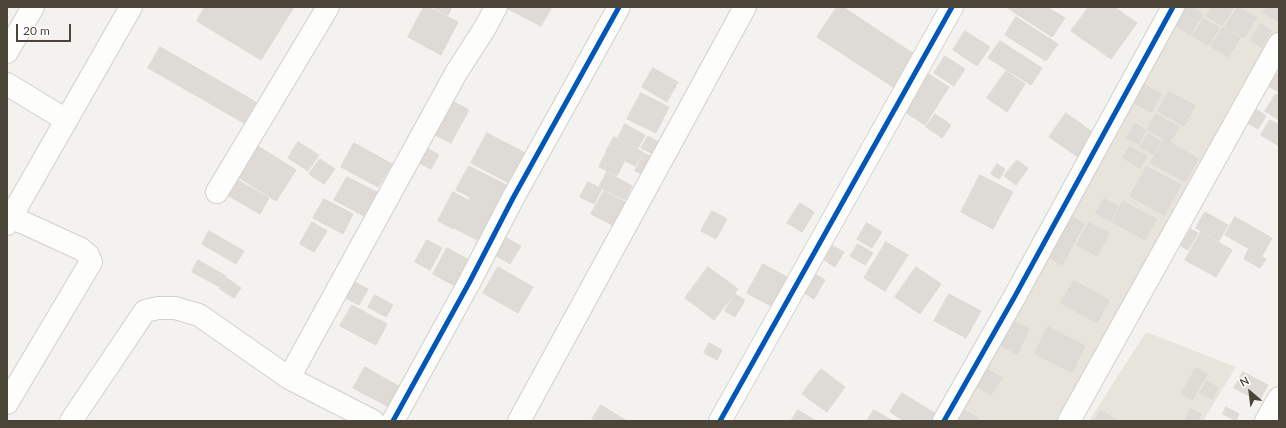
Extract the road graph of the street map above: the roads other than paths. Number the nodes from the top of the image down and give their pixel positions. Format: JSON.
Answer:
{"nodes":[{"id":1,"x":33,"y":7,"type":"edge"},
{"id":2,"x":131,"y":7,"type":"edge"},
{"id":3,"x":328,"y":7,"type":"edge"},
{"id":4,"x":496,"y":7,"type":"edge"},
{"id":5,"x":619,"y":7,"type":"edge"},
{"id":6,"x":745,"y":7,"type":"edge"},
{"id":7,"x":952,"y":7,"type":"edge"},
{"id":8,"x":1174,"y":7,"type":"edge"},
{"id":9,"x":1279,"y":44,"type":"edge"},
{"id":10,"x":7,"y":52,"type":"edge"},
{"id":11,"x":7,"y":84,"type":"edge"},
{"id":12,"x":66,"y":120,"type":"junction"},
{"id":13,"x":217,"y":192,"type":"dead end"},
{"id":14,"x":9,"y":221,"type":"edge"},
{"id":15,"x":289,"y":378,"type":"junction"},
{"id":16,"x":1279,"y":398,"type":"edge"},
{"id":17,"x":7,"y":403,"type":"edge"},
{"id":18,"x":71,"y":421,"type":"edge"},
{"id":19,"x":374,"y":421,"type":"edge"},
{"id":20,"x":393,"y":421,"type":"edge"},
{"id":21,"x":519,"y":421,"type":"edge"},
{"id":22,"x":720,"y":421,"type":"edge"},
{"id":23,"x":944,"y":421,"type":"edge"},
{"id":24,"x":1069,"y":421,"type":"edge"},
{"id":25,"x":1266,"y":421,"type":"edge"}],
"edges":[{"from":1,"to":10,"type":"street"},
{"from":2,"to":12,"type":"street"},
{"from":3,"to":13,"type":"street"},
{"from":4,"to":15,"type":"street"},
{"from":5,"to":20,"type":"street"},
{"from":6,"to":21,"type":"street"},
{"from":7,"to":22,"type":"street"},
{"from":8,"to":23,"type":"street"},
{"from":9,"to":24,"type":"street"},
{"from":11,"to":12,"type":"street"},
{"from":12,"to":14,"type":"street"},
{"from":14,"to":17,"type":"street"},
{"from":15,"to":18,"type":"street"},
{"from":15,"to":19,"type":"street"},
{"from":16,"to":25,"type":"street"}]}
